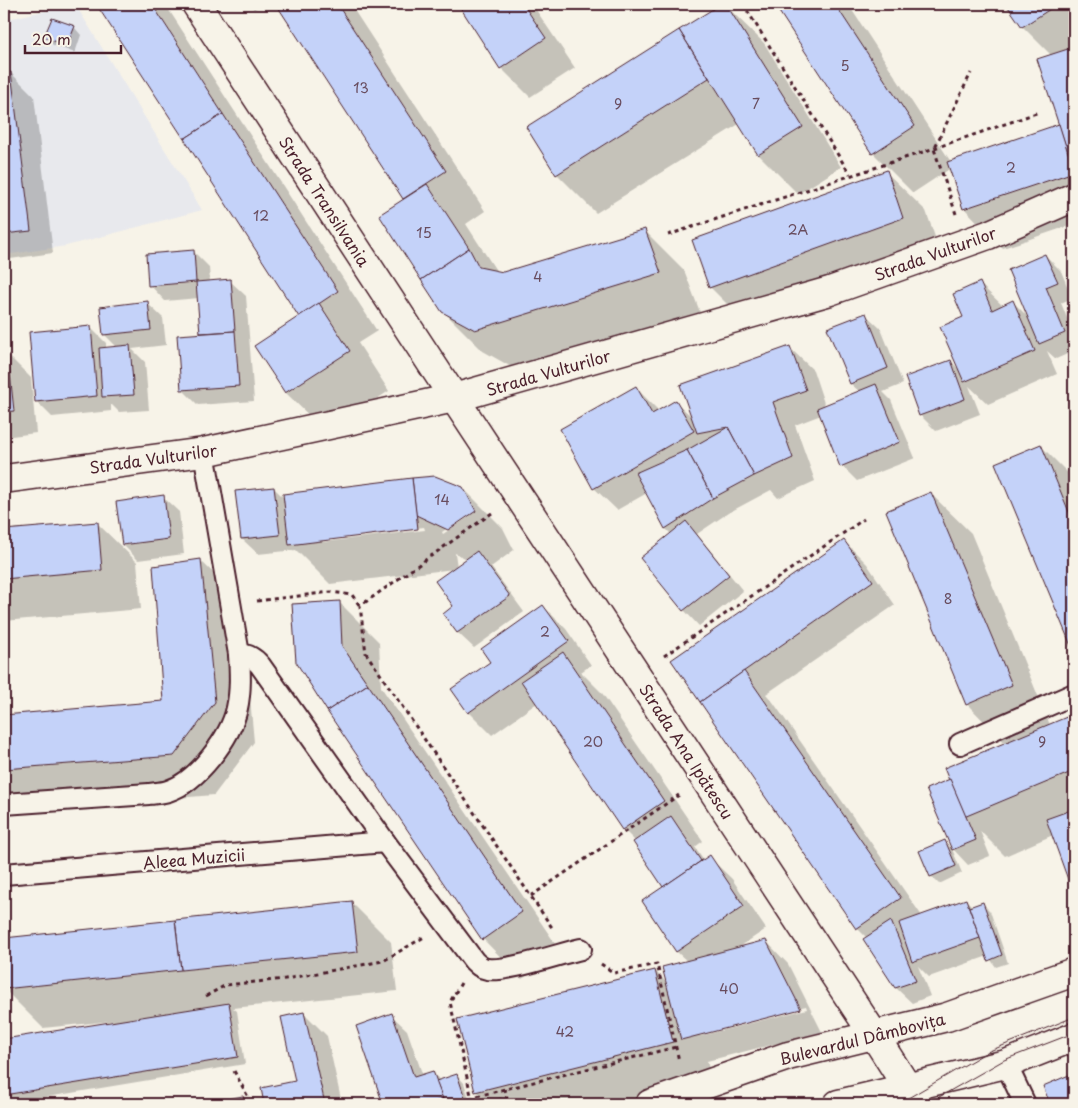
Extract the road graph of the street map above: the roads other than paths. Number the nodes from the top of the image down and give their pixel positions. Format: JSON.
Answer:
{"nodes":[{"id":1,"x":196,"y":4,"type":"edge"},
{"id":2,"x":1074,"y":197,"type":"edge"},
{"id":3,"x":454,"y":398,"type":"junction"},
{"id":4,"x":204,"y":452,"type":"junction"},
{"id":5,"x":4,"y":479,"type":"edge"},
{"id":6,"x":239,"y":654,"type":"junction"},
{"id":7,"x":1074,"y":694,"type":"edge"},
{"id":8,"x":960,"y":744,"type":"dead end"},
{"id":9,"x":4,"y":804,"type":"edge"},
{"id":10,"x":385,"y":842,"type":"junction"},
{"id":11,"x":4,"y":874,"type":"edge"},
{"id":12,"x":575,"y":950,"type":"road end"},
{"id":13,"x":1074,"y":972,"type":"edge"},
{"id":14,"x":874,"y":1035,"type":"junction"},
{"id":15,"x":1074,"y":1037,"type":"edge"},
{"id":16,"x":1006,"y":1064,"type":"junction"},
{"id":17,"x":913,"y":1096,"type":"edge"},
{"id":18,"x":650,"y":1104,"type":"edge"},
{"id":19,"x":838,"y":1104,"type":"edge"},
{"id":20,"x":1025,"y":1104,"type":"edge"}],
"edges":[{"from":1,"to":3,"type":"street","name":"Strada Transilvania"},
{"from":2,"to":3,"type":"street","name":"Strada Vulturilor"},
{"from":3,"to":4,"type":"street","name":"Strada Vulturilor"},
{"from":3,"to":14,"type":"street","name":"Strada Ana Ipătescu"},
{"from":4,"to":5,"type":"street","name":"Strada Vulturilor"},
{"from":4,"to":6,"type":"lane"},
{"from":6,"to":9,"type":"lane"},
{"from":6,"to":10,"type":"lane"},
{"from":7,"to":8,"type":"lane"},
{"from":10,"to":11,"type":"lane","name":"Aleea Muzicii"},
{"from":10,"to":12,"type":"lane"},
{"from":13,"to":14,"type":"street","name":"Bulevardul Dâmbovița"},
{"from":14,"to":17,"type":"street","name":"Strada Ana Ipătescu"},
{"from":14,"to":18,"type":"street","name":"Bulevardul Dâmbovița"},
{"from":15,"to":16,"type":"street"},
{"from":16,"to":17,"type":"street"},
{"from":16,"to":20,"type":"lane"},
{"from":17,"to":19,"type":"street"}]}
